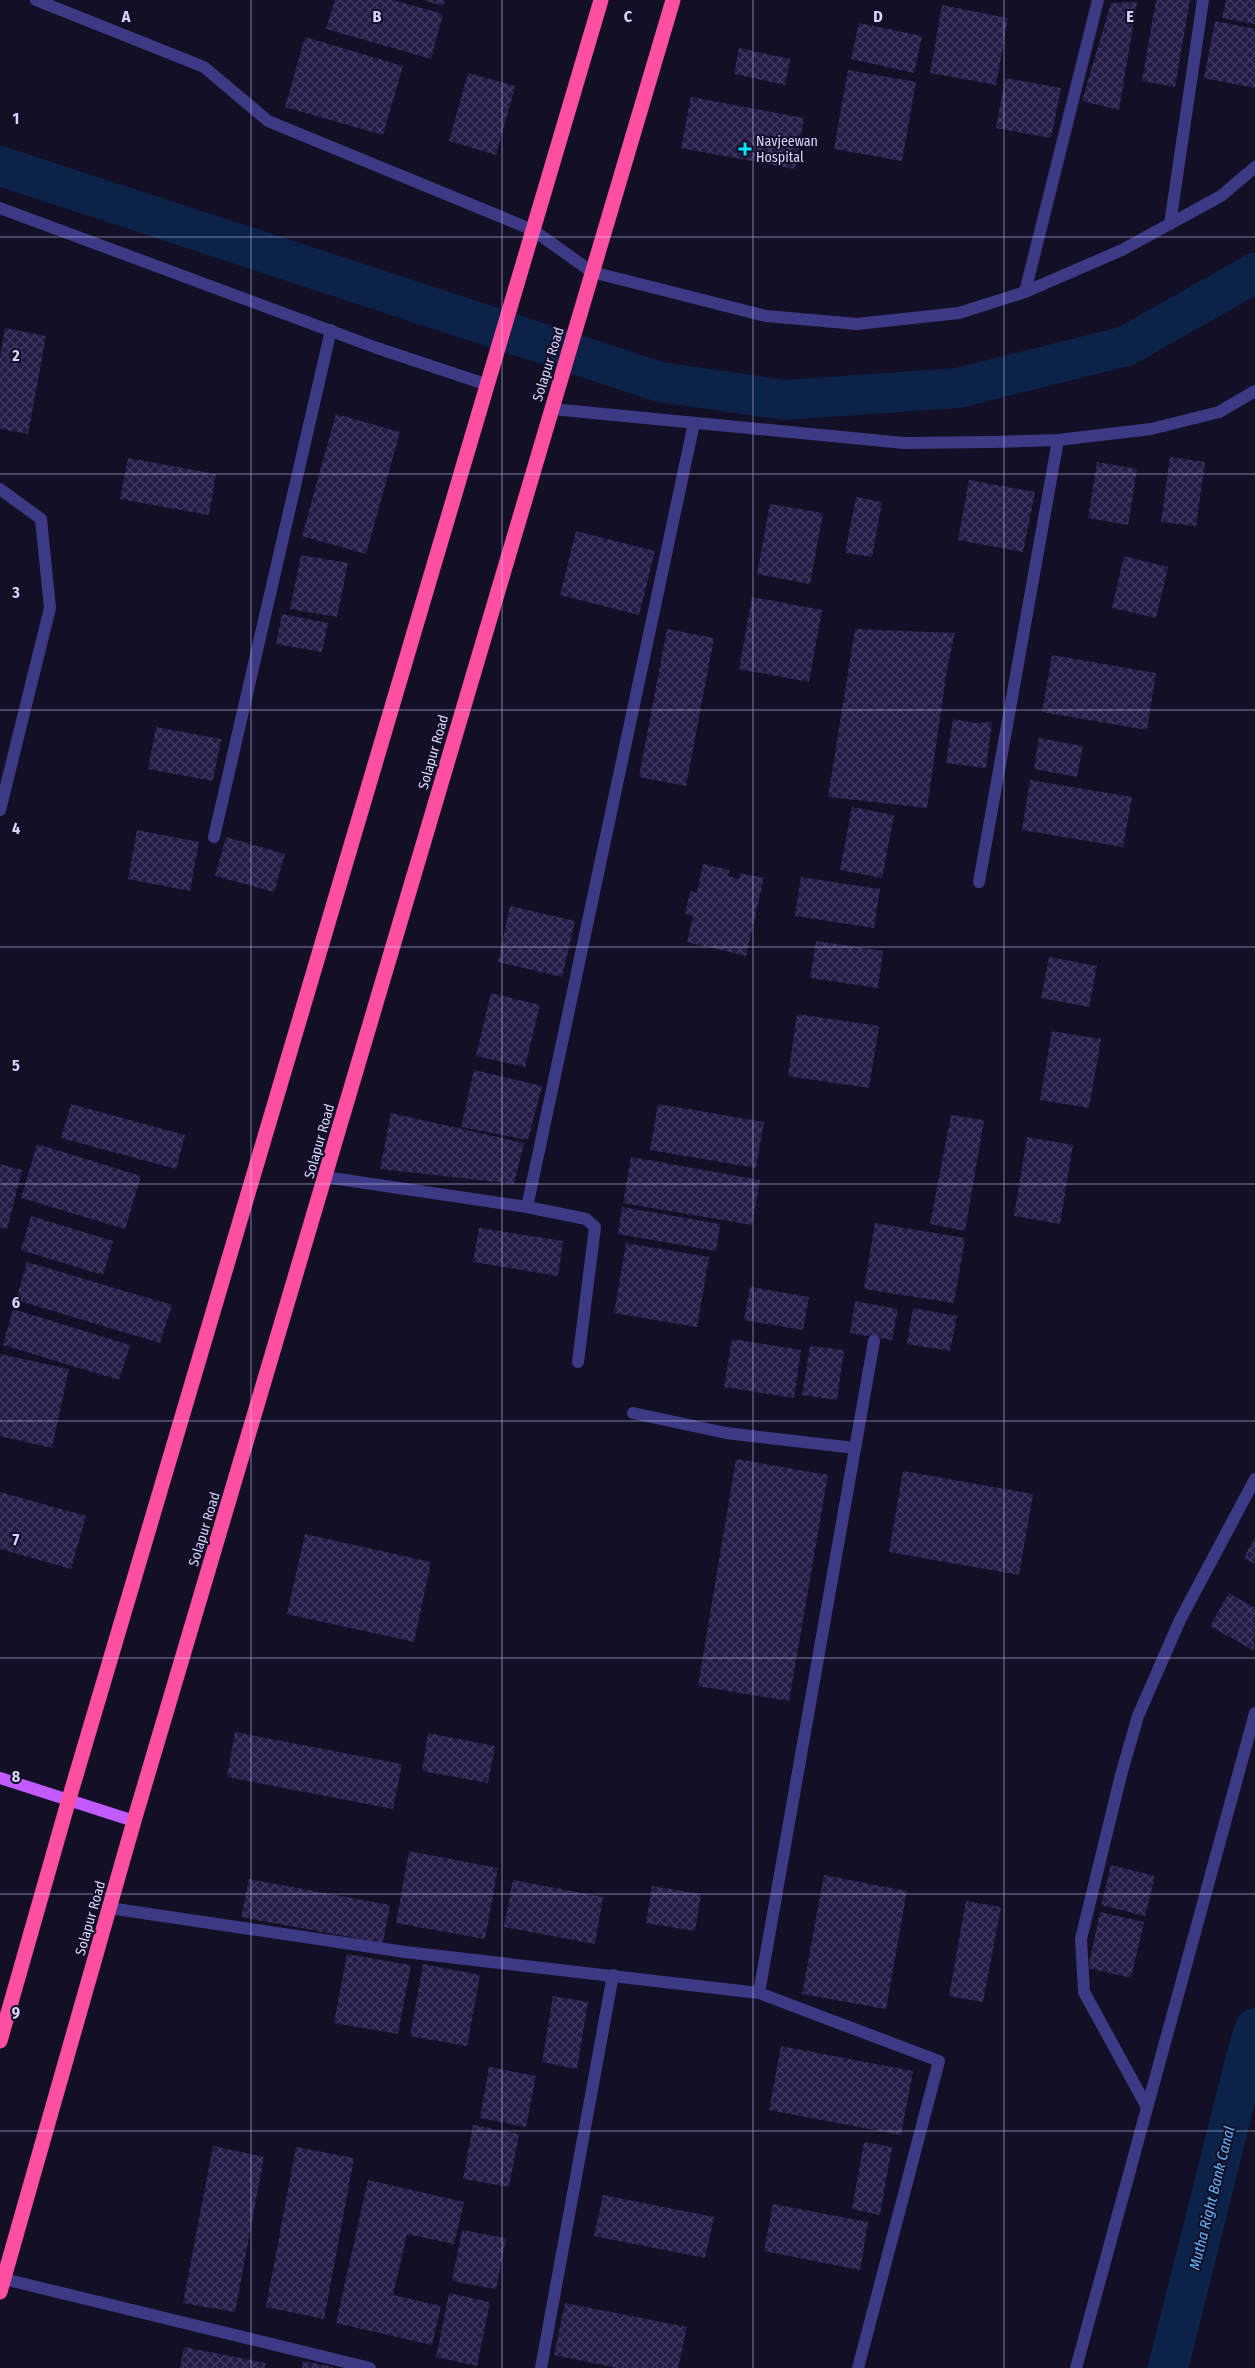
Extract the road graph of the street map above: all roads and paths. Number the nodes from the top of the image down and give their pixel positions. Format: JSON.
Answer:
{"nodes":[{"id":1,"x":36,"y":0,"type":"edge"},
{"id":2,"x":601,"y":0,"type":"edge"},
{"id":3,"x":672,"y":0,"type":"edge"},
{"id":4,"x":1098,"y":0,"type":"edge"},
{"id":5,"x":1203,"y":0,"type":"edge"},
{"id":6,"x":1255,"y":167,"type":"edge"},
{"id":7,"x":0,"y":208,"type":"edge"},
{"id":8,"x":1170,"y":224,"type":"junction"},
{"id":9,"x":533,"y":230,"type":"junction"},
{"id":10,"x":590,"y":279,"type":"junction"},
{"id":11,"x":1025,"y":292,"type":"junction"},
{"id":12,"x":331,"y":330,"type":"junction"},
{"id":13,"x":489,"y":379,"type":"junction"},
{"id":14,"x":1255,"y":391,"type":"edge"},
{"id":15,"x":552,"y":409,"type":"junction"},
{"id":16,"x":694,"y":423,"type":"junction"},
{"id":17,"x":1058,"y":440,"type":"junction"},
{"id":18,"x":0,"y":489,"type":"edge"},
{"id":19,"x":0,"y":810,"type":"edge"},
{"id":20,"x":214,"y":837,"type":"dead end"},
{"id":21,"x":979,"y":882,"type":"dead end"},
{"id":22,"x":325,"y":1177,"type":"junction"},
{"id":23,"x":528,"y":1207,"type":"junction"},
{"id":24,"x":874,"y":1342,"type":"dead end"},
{"id":25,"x":578,"y":1362,"type":"dead end"},
{"id":26,"x":633,"y":1413,"type":"dead end"},
{"id":27,"x":855,"y":1448,"type":"junction"},
{"id":28,"x":1255,"y":1479,"type":"edge"},
{"id":29,"x":1255,"y":1713,"type":"edge"},
{"id":30,"x":0,"y":1778,"type":"edge"},
{"id":31,"x":69,"y":1799,"type":"junction"},
{"id":32,"x":134,"y":1821,"type":"junction"},
{"id":33,"x":109,"y":1908,"type":"junction"},
{"id":34,"x":614,"y":1975,"type":"junction"},
{"id":35,"x":759,"y":1993,"type":"junction"},
{"id":36,"x":0,"y":2041,"type":"edge"},
{"id":37,"x":1147,"y":2107,"type":"junction"},
{"id":38,"x":2,"y":2286,"type":"edge"},
{"id":39,"x":370,"y":2368,"type":"edge"},
{"id":40,"x":541,"y":2368,"type":"edge"},
{"id":41,"x":858,"y":2368,"type":"edge"},
{"id":42,"x":1076,"y":2368,"type":"edge"}],
"edges":[{"from":1,"to":9,"type":"street"},
{"from":2,"to":9,"type":"highway"},
{"from":3,"to":10,"type":"highway","name":"Solapur Road"},
{"from":4,"to":11,"type":"street"},
{"from":5,"to":8,"type":"street"},
{"from":6,"to":8,"type":"street"},
{"from":7,"to":12,"type":"street"},
{"from":8,"to":11,"type":"street"},
{"from":9,"to":10,"type":"street"},
{"from":9,"to":13,"type":"highway"},
{"from":10,"to":11,"type":"street"},
{"from":10,"to":15,"type":"highway","name":"Solapur Road"},
{"from":12,"to":13,"type":"street"},
{"from":12,"to":20,"type":"street"},
{"from":13,"to":31,"type":"highway"},
{"from":14,"to":17,"type":"street"},
{"from":15,"to":16,"type":"street"},
{"from":15,"to":22,"type":"highway","name":"Solapur Road"},
{"from":16,"to":17,"type":"street"},
{"from":16,"to":23,"type":"street"},
{"from":17,"to":21,"type":"street"},
{"from":18,"to":19,"type":"street"},
{"from":22,"to":23,"type":"street"},
{"from":22,"to":32,"type":"highway","name":"Solapur Road"},
{"from":23,"to":25,"type":"street"},
{"from":24,"to":27,"type":"street"},
{"from":26,"to":27,"type":"street"},
{"from":27,"to":35,"type":"street"},
{"from":28,"to":37,"type":"street"},
{"from":29,"to":37,"type":"street"},
{"from":30,"to":31,"type":"main road"},
{"from":31,"to":32,"type":"main road"},
{"from":31,"to":36,"type":"highway"},
{"from":32,"to":33,"type":"highway","name":"Solapur Road"},
{"from":33,"to":34,"type":"street"},
{"from":33,"to":38,"type":"highway","name":"Solapur Road"},
{"from":34,"to":35,"type":"street"},
{"from":34,"to":40,"type":"street"},
{"from":35,"to":41,"type":"street"},
{"from":37,"to":42,"type":"street"},
{"from":38,"to":39,"type":"street"}]}
